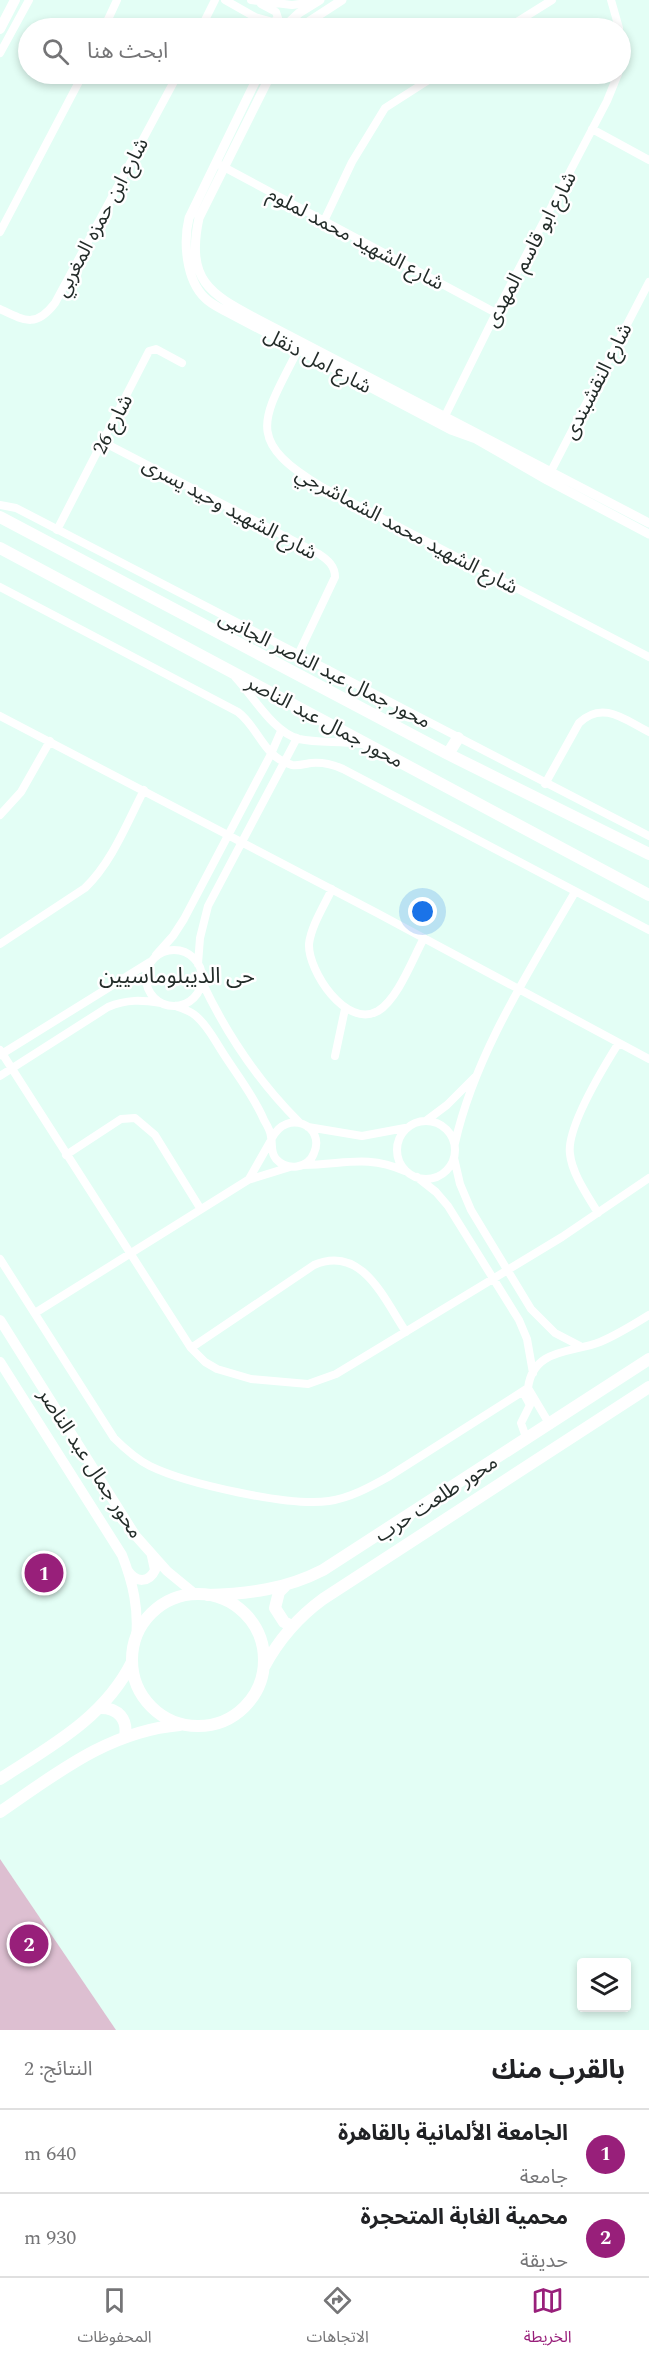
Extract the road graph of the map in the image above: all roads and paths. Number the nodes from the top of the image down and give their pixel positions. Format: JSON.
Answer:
{"nodes":[{"id":1,"x":15,"y":0,"type":"edge"},
{"id":2,"x":29,"y":0,"type":"edge"},
{"id":3,"x":117,"y":0,"type":"edge"},
{"id":4,"x":215,"y":0,"type":"edge"},
{"id":5,"x":225,"y":0,"type":"edge"},
{"id":6,"x":320,"y":0,"type":"edge"},
{"id":7,"x":342,"y":0,"type":"edge"},
{"id":8,"x":552,"y":0,"type":"edge"},
{"id":9,"x":611,"y":0,"type":"edge"},
{"id":10,"x":255,"y":1,"type":"edge"},
{"id":11,"x":255,"y":17,"type":"joint"},
{"id":12,"x":109,"y":18,"type":"edge"},
{"id":13,"x":206,"y":18,"type":"edge"},
{"id":14,"x":259,"y":18,"type":"edge"},
{"id":15,"x":278,"y":18,"type":"edge"},
{"id":16,"x":294,"y":18,"type":"edge"},
{"id":17,"x":314,"y":18,"type":"edge"},
{"id":18,"x":523,"y":18,"type":"edge"},
{"id":19,"x":616,"y":18,"type":"edge"},
{"id":20,"x":12,"y":19,"type":"junction"},
{"id":21,"x":0,"y":29,"type":"edge"},
{"id":22,"x":0,"y":53,"type":"edge"},
{"id":23,"x":78,"y":84,"type":"edge"},
{"id":24,"x":173,"y":84,"type":"edge"},
{"id":25,"x":255,"y":84,"type":"edge"},
{"id":26,"x":266,"y":84,"type":"edge"},
{"id":27,"x":422,"y":84,"type":"edge"},
{"id":28,"x":615,"y":84,"type":"edge"},
{"id":29,"x":592,"y":129,"type":"junction"},
{"id":30,"x":649,"y":160,"type":"edge"},
{"id":31,"x":219,"y":165,"type":"junction"},
{"id":32,"x":324,"y":221,"type":"junction"},
{"id":33,"x":0,"y":232,"type":"edge"},
{"id":34,"x":649,"y":282,"type":"edge"},
{"id":35,"x":0,"y":309,"type":"edge"},
{"id":36,"x":496,"y":313,"type":"junction"},
{"id":37,"x":301,"y":346,"type":"junction"},
{"id":38,"x":182,"y":363,"type":"dead end"},
{"id":39,"x":443,"y":420,"type":"junction"},
{"id":40,"x":103,"y":442,"type":"junction"},
{"id":41,"x":551,"y":470,"type":"junction"},
{"id":42,"x":547,"y":480,"type":"junction"},
{"id":43,"x":0,"y":505,"type":"edge"},
{"id":44,"x":0,"y":517,"type":"edge"},
{"id":45,"x":649,"y":523,"type":"edge"},
{"id":46,"x":57,"y":530,"type":"junction"},
{"id":47,"x":649,"y":534,"type":"edge"},
{"id":48,"x":0,"y":548,"type":"edge"},
{"id":49,"x":0,"y":587,"type":"edge"},
{"id":50,"x":298,"y":655,"type":"junction"},
{"id":51,"x":649,"y":657,"type":"edge"},
{"id":52,"x":227,"y":668,"type":"junction"},
{"id":53,"x":0,"y":716,"type":"edge"},
{"id":54,"x":281,"y":731,"type":"junction"},
{"id":55,"x":649,"y":732,"type":"edge"},
{"id":56,"x":297,"y":738,"type":"junction"},
{"id":57,"x":458,"y":738,"type":"junction"},
{"id":58,"x":50,"y":741,"type":"junction"},
{"id":59,"x":369,"y":745,"type":"junction"},
{"id":60,"x":271,"y":754,"type":"junction"},
{"id":61,"x":448,"y":754,"type":"junction"},
{"id":62,"x":284,"y":762,"type":"junction"},
{"id":63,"x":545,"y":784,"type":"junction"},
{"id":64,"x":144,"y":790,"type":"junction"},
{"id":65,"x":0,"y":814,"type":"edge"},
{"id":66,"x":229,"y":835,"type":"junction"},
{"id":67,"x":649,"y":836,"type":"edge"},
{"id":68,"x":242,"y":842,"type":"junction"},
{"id":69,"x":649,"y":854,"type":"edge"},
{"id":70,"x":332,"y":889,"type":"junction"},
{"id":71,"x":575,"y":892,"type":"junction"},
{"id":72,"x":648,"y":893,"type":"edge"},
{"id":73,"x":649,"y":930,"type":"edge"},
{"id":74,"x":423,"y":938,"type":"junction"},
{"id":75,"x":0,"y":944,"type":"edge"},
{"id":76,"x":156,"y":955,"type":"junction"},
{"id":77,"x":150,"y":962,"type":"junction"},
{"id":78,"x":198,"y":964,"type":"junction"},
{"id":79,"x":202,"y":982,"type":"junction"},
{"id":80,"x":519,"y":988,"type":"junction"},
{"id":81,"x":161,"y":1003,"type":"junction"},
{"id":82,"x":176,"y":1006,"type":"junction"},
{"id":83,"x":345,"y":1009,"type":"junction"},
{"id":84,"x":618,"y":1044,"type":"junction"},
{"id":85,"x":1,"y":1053,"type":"edge"},
{"id":86,"x":335,"y":1056,"type":"dead end"},
{"id":87,"x":649,"y":1059,"type":"edge"},
{"id":88,"x":12,"y":1069,"type":"junction"},
{"id":89,"x":476,"y":1075,"type":"junction"},
{"id":90,"x":0,"y":1076,"type":"edge"},
{"id":91,"x":427,"y":1120,"type":"junction"},
{"id":92,"x":299,"y":1122,"type":"junction"},
{"id":93,"x":308,"y":1127,"type":"junction"},
{"id":94,"x":407,"y":1128,"type":"junction"},
{"id":95,"x":271,"y":1139,"type":"junction"},
{"id":96,"x":455,"y":1143,"type":"junction"},
{"id":97,"x":66,"y":1155,"type":"junction"},
{"id":98,"x":454,"y":1158,"type":"junction"},
{"id":99,"x":303,"y":1165,"type":"junction"},
{"id":100,"x":291,"y":1167,"type":"junction"},
{"id":101,"x":407,"y":1171,"type":"junction"},
{"id":102,"x":417,"y":1177,"type":"junction"},
{"id":103,"x":649,"y":1178,"type":"edge"},
{"id":104,"x":248,"y":1180,"type":"junction"},
{"id":105,"x":200,"y":1208,"type":"junction"},
{"id":106,"x":598,"y":1213,"type":"junction"},
{"id":107,"x":129,"y":1253,"type":"junction"},
{"id":108,"x":0,"y":1259,"type":"edge"},
{"id":109,"x":507,"y":1271,"type":"junction"},
{"id":110,"x":493,"y":1280,"type":"junction"},
{"id":111,"x":34,"y":1313,"type":"junction"},
{"id":112,"x":649,"y":1315,"type":"edge"},
{"id":113,"x":0,"y":1320,"type":"edge"},
{"id":114,"x":406,"y":1332,"type":"junction"},
{"id":115,"x":580,"y":1346,"type":"junction"},
{"id":116,"x":191,"y":1348,"type":"junction"},
{"id":117,"x":649,"y":1359,"type":"edge"},
{"id":118,"x":0,"y":1362,"type":"edge"},
{"id":119,"x":533,"y":1373,"type":"junction"},
{"id":120,"x":649,"y":1387,"type":"edge"},
{"id":121,"x":526,"y":1390,"type":"junction"},
{"id":122,"x":550,"y":1425,"type":"junction"},
{"id":123,"x":527,"y":1440,"type":"junction"},
{"id":124,"x":153,"y":1556,"type":"junction"},
{"id":125,"x":128,"y":1571,"type":"junction"},
{"id":126,"x":285,"y":1586,"type":"junction"},
{"id":127,"x":201,"y":1595,"type":"junction"},
{"id":128,"x":292,"y":1626,"type":"junction"},
{"id":129,"x":136,"y":1639,"type":"junction"},
{"id":130,"x":133,"y":1661,"type":"junction"},
{"id":131,"x":264,"y":1667,"type":"junction"},
{"id":132,"x":101,"y":1708,"type":"junction"},
{"id":133,"x":186,"y":1725,"type":"junction"},
{"id":134,"x":125,"y":1737,"type":"junction"},
{"id":135,"x":0,"y":1779,"type":"edge"},
{"id":136,"x":0,"y":1812,"type":"edge"}],
"edges":[{"from":1,"to":20,"type":"main road"},
{"from":2,"to":20,"type":"street"},
{"from":3,"to":12,"type":"street"},
{"from":4,"to":13,"type":"street"},
{"from":5,"to":11,"type":"street"},
{"from":6,"to":10,"type":"street"},
{"from":6,"to":16,"type":"street"},
{"from":7,"to":17,"type":"street"},
{"from":8,"to":18,"type":"street"},
{"from":9,"to":19,"type":"street"},
{"from":10,"to":15,"type":"street"},
{"from":11,"to":14,"type":"street"},
{"from":20,"to":21,"type":"main road"},
{"from":20,"to":22,"type":"street"},
{"from":23,"to":33,"type":"street"},
{"from":24,"to":35,"type":"street","name":"شارع ابن حمزه المغربي"},
{"from":25,"to":31,"type":"street","name":"شارع امل دنقل"},
{"from":26,"to":31,"type":"street","name":"شارع امل دنقل"},
{"from":27,"to":32,"type":"street"},
{"from":28,"to":29,"type":"street","name":"شارع ابو قاسم المهدى"},
{"from":29,"to":30,"type":"street"},
{"from":29,"to":36,"type":"street","name":"شارع ابو قاسم المهدى"},
{"from":31,"to":32,"type":"street","name":"شارع الشهيد محمد لملوم"},
{"from":31,"to":37,"type":"street","name":"شارع امل دنقل"},
{"from":32,"to":36,"type":"street","name":"شارع الشهيد محمد لملوم"},
{"from":34,"to":41,"type":"street","name":"شارع النقشبندى"},
{"from":36,"to":39,"type":"street","name":"شارع ابو قاسم المهدى"},
{"from":37,"to":39,"type":"street","name":"شارع امل دنقل"},
{"from":37,"to":51,"type":"street","name":"شارع الشهيد محمد الشماشرجي"},
{"from":38,"to":40,"type":"street","name":"شارع 26"},
{"from":39,"to":41,"type":"street","name":"شارع امل دنقل"},
{"from":39,"to":42,"type":"street","name":"شارع امل دنقل"},
{"from":40,"to":46,"type":"street","name":"شارع 26"},
{"from":40,"to":50,"type":"street","name":"شارع الشهيد وحيد يسرى"},
{"from":41,"to":42,"type":"street","name":"شارع النقشبندى"},
{"from":41,"to":45,"type":"street","name":"شارع امل دنقل"},
{"from":42,"to":47,"type":"street","name":"شارع امل دنقل"},
{"from":43,"to":46,"type":"street","name":"محور جمال عبد الناصر الجانبى"},
{"from":44,"to":61,"type":"main road","name":"محور جمال عبد الناصر"},
{"from":46,"to":50,"type":"street","name":"محور جمال عبد الناصر الجانبى"},
{"from":48,"to":52,"type":"main road","name":"محور جمال عبد الناصر"},
{"from":49,"to":60,"type":"street"},
{"from":50,"to":57,"type":"street","name":"محور جمال عبد الناصر الجانبى"},
{"from":52,"to":54,"type":"street"},
{"from":52,"to":59,"type":"main road","name":"محور جمال عبد الناصر"},
{"from":53,"to":58,"type":"street"},
{"from":54,"to":56,"type":"street"},
{"from":54,"to":60,"type":"street"},
{"from":55,"to":63,"type":"street"},
{"from":56,"to":59,"type":"street"},
{"from":56,"to":62,"type":"street"},
{"from":57,"to":61,"type":"main road"},
{"from":57,"to":63,"type":"street","name":"محور جمال عبد الناصر الجانبى"},
{"from":58,"to":64,"type":"street"},
{"from":58,"to":65,"type":"street"},
{"from":59,"to":72,"type":"main road","name":"محور جمال عبد الناصر"},
{"from":60,"to":62,"type":"street"},
{"from":60,"to":66,"type":"street"},
{"from":61,"to":69,"type":"main road","name":"محور جمال عبد الناصر"},
{"from":62,"to":68,"type":"street"},
{"from":62,"to":71,"type":"street"},
{"from":63,"to":67,"type":"street","name":"محور جمال عبد الناصر الجانبى"},
{"from":64,"to":66,"type":"street"},
{"from":64,"to":75,"type":"street"},
{"from":66,"to":68,"type":"street"},
{"from":66,"to":76,"type":"street"},
{"from":68,"to":70,"type":"street"},
{"from":68,"to":78,"type":"street"},
{"from":70,"to":74,"type":"street"},
{"from":70,"to":83,"type":"street"},
{"from":71,"to":73,"type":"street"},
{"from":71,"to":80,"type":"street"},
{"from":74,"to":80,"type":"street"},
{"from":74,"to":83,"type":"street"},
{"from":76,"to":77,"type":"street"},
{"from":76,"to":78,"type":"street"},
{"from":77,"to":81,"type":"street"},
{"from":77,"to":85,"type":"street"},
{"from":78,"to":79,"type":"street"},
{"from":79,"to":82,"type":"street"},
{"from":79,"to":92,"type":"street"},
{"from":80,"to":84,"type":"street"},
{"from":80,"to":89,"type":"street"},
{"from":81,"to":82,"type":"street"},
{"from":81,"to":88,"type":"street"},
{"from":82,"to":95,"type":"street"},
{"from":83,"to":86,"type":"street"},
{"from":84,"to":87,"type":"street"},
{"from":84,"to":106,"type":"street"},
{"from":85,"to":88,"type":"street"},
{"from":88,"to":90,"type":"street"},
{"from":88,"to":97,"type":"street"},
{"from":89,"to":91,"type":"street"},
{"from":89,"to":96,"type":"street"},
{"from":91,"to":94,"type":"street"},
{"from":91,"to":96,"type":"street"},
{"from":92,"to":93,"type":"street"},
{"from":92,"to":95,"type":"street"},
{"from":93,"to":94,"type":"street"},
{"from":93,"to":99,"type":"street"},
{"from":94,"to":101,"type":"street"},
{"from":95,"to":100,"type":"street"},
{"from":95,"to":104,"type":"street"},
{"from":96,"to":98,"type":"street"},
{"from":97,"to":105,"type":"street"},
{"from":97,"to":107,"type":"street"},
{"from":98,"to":102,"type":"street"},
{"from":98,"to":109,"type":"street"},
{"from":99,"to":100,"type":"street"},
{"from":99,"to":101,"type":"street"},
{"from":100,"to":104,"type":"street"},
{"from":101,"to":102,"type":"street"},
{"from":102,"to":110,"type":"street"},
{"from":103,"to":106,"type":"street"},
{"from":104,"to":105,"type":"street"},
{"from":105,"to":107,"type":"street"},
{"from":106,"to":109,"type":"street"},
{"from":107,"to":111,"type":"street"},
{"from":107,"to":116,"type":"street"},
{"from":108,"to":111,"type":"street"},
{"from":109,"to":110,"type":"street"},
{"from":109,"to":115,"type":"street"},
{"from":110,"to":114,"type":"street"},
{"from":110,"to":119,"type":"street"},
{"from":111,"to":121,"type":"street"},
{"from":112,"to":115,"type":"street"},
{"from":113,"to":124,"type":"main road","name":"محور جمال عبد الناصر"},
{"from":114,"to":116,"type":"street"},
{"from":114,"to":116,"type":"street"},
{"from":115,"to":119,"type":"street"},
{"from":117,"to":122,"type":"main road","name":"محور طلعت حرب"},
{"from":118,"to":125,"type":"main road","name":"محور جمال عبد الناصر"},
{"from":119,"to":121,"type":"street"},
{"from":120,"to":128,"type":"main road","name":"محور طلعت حرب"},
{"from":121,"to":122,"type":"street"},
{"from":121,"to":123,"type":"street"},
{"from":122,"to":123,"type":"main road","name":"محور طلعت حرب"},
{"from":123,"to":126,"type":"main road","name":"محور طلعت حرب"},
{"from":124,"to":125,"type":"main road"},
{"from":124,"to":127,"type":"main road","name":"محور جمال عبد الناصر"},
{"from":125,"to":129,"type":"main road","name":"محور جمال عبد الناصر"},
{"from":126,"to":127,"type":"main road","name":"محور طلعت حرب"},
{"from":126,"to":128,"type":"main road"},
{"from":127,"to":129,"type":"main road"},
{"from":127,"to":131,"type":"main road"},
{"from":128,"to":131,"type":"main road","name":"محور طلعت حرب"},
{"from":129,"to":130,"type":"main road"},
{"from":130,"to":132,"type":"main road"},
{"from":130,"to":133,"type":"main road"},
{"from":131,"to":133,"type":"main road"},
{"from":132,"to":134,"type":"main road"},
{"from":132,"to":135,"type":"main road"},
{"from":133,"to":134,"type":"main road"},
{"from":134,"to":136,"type":"main road"}]}
